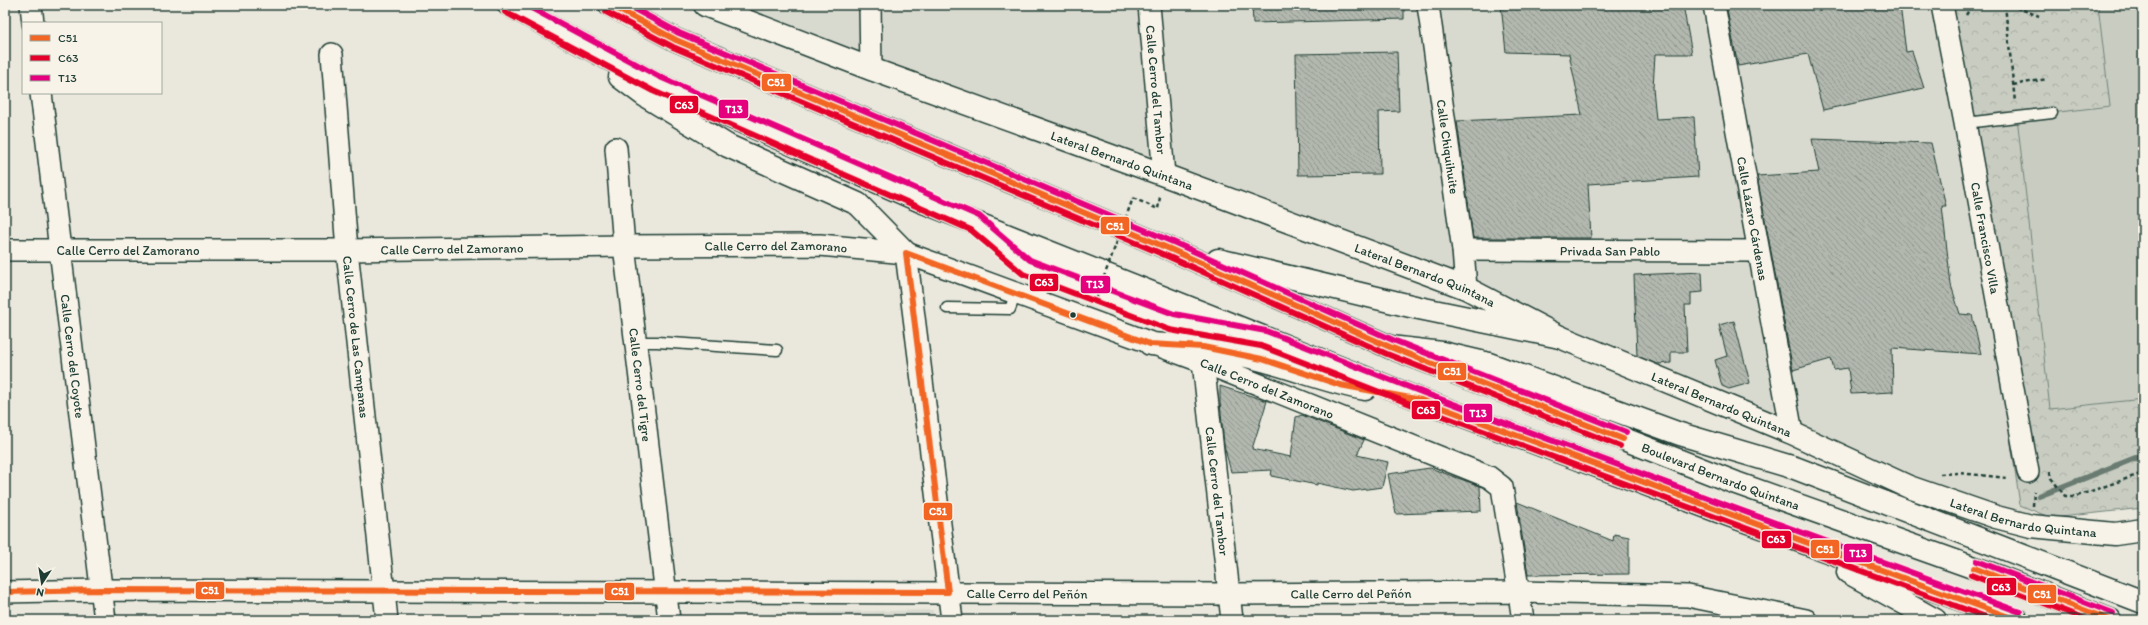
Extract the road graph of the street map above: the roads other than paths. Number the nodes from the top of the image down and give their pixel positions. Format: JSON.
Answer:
{"nodes":[{"id":1,"x":31,"y":5,"type":"edge"},
{"id":2,"x":509,"y":5,"type":"edge"},
{"id":3,"x":610,"y":5,"type":"edge"},
{"id":4,"x":705,"y":5,"type":"edge"},
{"id":5,"x":870,"y":5,"type":"edge"},
{"id":6,"x":1149,"y":5,"type":"edge"},
{"id":7,"x":1428,"y":5,"type":"edge"},
{"id":8,"x":1714,"y":5,"type":"edge"},
{"id":9,"x":1942,"y":5,"type":"edge"},
{"id":10,"x":33,"y":22,"type":"edge"},
{"id":11,"x":564,"y":34,"type":"junction"},
{"id":12,"x":332,"y":54,"type":"dead end"},
{"id":13,"x":871,"y":69,"type":"junction"},
{"id":14,"x":41,"y":94,"type":"edge"},
{"id":15,"x":2052,"y":113,"type":"dead end"},
{"id":16,"x":1965,"y":123,"type":"junction"},
{"id":17,"x":616,"y":148,"type":"dead end"},
{"id":18,"x":1164,"y":175,"type":"junction"},
{"id":19,"x":624,"y":246,"type":"junction"},
{"id":20,"x":1170,"y":249,"type":"junction"},
{"id":21,"x":5,"y":250,"type":"edge"},
{"id":22,"x":347,"y":250,"type":"junction"},
{"id":23,"x":1463,"y":250,"type":"junction"},
{"id":24,"x":59,"y":251,"type":"junction"},
{"id":25,"x":1757,"y":251,"type":"junction"},
{"id":26,"x":906,"y":253,"type":"junction"},
{"id":27,"x":1466,"y":288,"type":"junction"},
{"id":28,"x":1016,"y":293,"type":"junction"},
{"id":29,"x":947,"y":308,"type":"dead end"},
{"id":30,"x":1560,"y":337,"type":"junction"},
{"id":31,"x":636,"y":342,"type":"junction"},
{"id":32,"x":1150,"y":344,"type":"junction"},
{"id":33,"x":1390,"y":347,"type":"junction"},
{"id":34,"x":777,"y":350,"type":"dead end"},
{"id":35,"x":1203,"y":362,"type":"junction"},
{"id":36,"x":1421,"y":400,"type":"junction"},
{"id":37,"x":1792,"y":433,"type":"junction"},
{"id":38,"x":2031,"y":479,"type":"road end"},
{"id":39,"x":1715,"y":510,"type":"junction"},
{"id":40,"x":2143,"y":530,"type":"edge"},
{"id":41,"x":101,"y":590,"type":"junction"},
{"id":42,"x":384,"y":590,"type":"junction"},
{"id":43,"x":666,"y":590,"type":"junction"},
{"id":44,"x":5,"y":592,"type":"edge"},
{"id":45,"x":948,"y":592,"type":"junction"},
{"id":46,"x":1520,"y":592,"type":"junction"},
{"id":47,"x":1228,"y":594,"type":"junction"},
{"id":48,"x":2143,"y":602,"type":"edge"},
{"id":49,"x":1799,"y":619,"type":"edge"},
{"id":50,"x":105,"y":620,"type":"edge"},
{"id":51,"x":387,"y":620,"type":"edge"},
{"id":52,"x":669,"y":620,"type":"edge"},
{"id":53,"x":952,"y":620,"type":"edge"},
{"id":54,"x":1232,"y":620,"type":"edge"},
{"id":55,"x":1523,"y":620,"type":"edge"},
{"id":56,"x":1935,"y":620,"type":"edge"},
{"id":57,"x":2017,"y":620,"type":"edge"},
{"id":58,"x":2110,"y":620,"type":"edge"}],
"edges":[{"from":1,"to":10,"type":"street"},
{"from":2,"to":11,"type":"main road"},
{"from":3,"to":20,"type":"main road","name":"Boulevard Bernardo Quintana"},
{"from":4,"to":13,"type":"main road","name":"Lateral Bernardo Quintana"},
{"from":5,"to":13,"type":"street"},
{"from":6,"to":18,"type":"street","name":"Calle Cerro del Tambor"},
{"from":7,"to":23,"type":"street","name":"Calle Chiquihuite"},
{"from":8,"to":25,"type":"street","name":"Calle Lázaro Cárdenas"},
{"from":9,"to":16,"type":"street","name":"Calle Francisco Villa"},
{"from":11,"to":26,"type":"main road"},
{"from":11,"to":36,"type":"main road"},
{"from":12,"to":22,"type":"street","name":"Calle Cerro de Las Campanas"},
{"from":13,"to":18,"type":"main road","name":"Lateral Bernardo Quintana"},
{"from":14,"to":24,"type":"street","name":"Calle Cerro del Coyote"},
{"from":15,"to":16,"type":"lane"},
{"from":16,"to":38,"type":"street","name":"Calle Francisco Villa"},
{"from":17,"to":19,"type":"street","name":"Calle Cerro del Tigre"},
{"from":18,"to":27,"type":"main road","name":"Lateral Bernardo Quintana"},
{"from":19,"to":22,"type":"street","name":"Calle Cerro del Zamorano"},
{"from":19,"to":26,"type":"street","name":"Calle Cerro del Zamorano"},
{"from":19,"to":31,"type":"street","name":"Calle Cerro del Tigre"},
{"from":20,"to":30,"type":"main road"},
{"from":20,"to":33,"type":"main road","name":"Boulevard Bernardo Quintana"},
{"from":21,"to":24,"type":"street","name":"Calle Cerro del Zamorano"},
{"from":22,"to":24,"type":"street","name":"Calle Cerro del Zamorano"},
{"from":22,"to":42,"type":"street","name":"Calle Cerro de Las Campanas"},
{"from":23,"to":25,"type":"street","name":"Privada San Pablo"},
{"from":23,"to":27,"type":"street","name":"Calle Chiquihuite"},
{"from":24,"to":41,"type":"street","name":"Calle Cerro del Coyote"},
{"from":25,"to":37,"type":"street","name":"Calle Lázaro Cárdenas"},
{"from":26,"to":28,"type":"street","name":"Calle Cerro del Zamorano"},
{"from":26,"to":45,"type":"street"},
{"from":27,"to":30,"type":"main road","name":"Lateral Bernardo Quintana"},
{"from":28,"to":29,"type":"lane"},
{"from":28,"to":32,"type":"street","name":"Calle Cerro del Zamorano"},
{"from":30,"to":37,"type":"main road","name":"Lateral Bernardo Quintana"},
{"from":31,"to":34,"type":"lane"},
{"from":31,"to":43,"type":"street","name":"Calle Cerro del Tigre"},
{"from":32,"to":35,"type":"street","name":"Calle Cerro del Zamorano"},
{"from":32,"to":36,"type":"main road"},
{"from":33,"to":48,"type":"main road"},
{"from":33,"to":58,"type":"main road","name":"Boulevard Bernardo Quintana"},
{"from":35,"to":46,"type":"street","name":"Calle Cerro del Zamorano"},
{"from":35,"to":47,"type":"street","name":"Calle Cerro del Tambor"},
{"from":36,"to":39,"type":"main road"},
{"from":37,"to":40,"type":"main road","name":"Lateral Bernardo Quintana"},
{"from":39,"to":56,"type":"main road"},
{"from":39,"to":57,"type":"main road"},
{"from":41,"to":42,"type":"street","name":"Calle Cerro del Peñón"},
{"from":41,"to":44,"type":"street","name":"Calle Cerro del Peñón"},
{"from":41,"to":50,"type":"street","name":"Calle Cerro del Coyote"},
{"from":42,"to":43,"type":"street","name":"Calle Cerro del Peñón"},
{"from":42,"to":51,"type":"street","name":"Calle Cerro de Las Campanas"},
{"from":43,"to":45,"type":"street","name":"Calle Cerro del Peñón"},
{"from":43,"to":52,"type":"street","name":"Calle Cerro del Tigre"},
{"from":45,"to":47,"type":"street","name":"Calle Cerro del Peñón"},
{"from":45,"to":53,"type":"street"},
{"from":46,"to":47,"type":"street","name":"Calle Cerro del Peñón"},
{"from":46,"to":49,"type":"street","name":"Calle Cerro del Peñón"},
{"from":46,"to":55,"type":"street"},
{"from":47,"to":54,"type":"street","name":"Calle Cerro del Tambor"}]}
